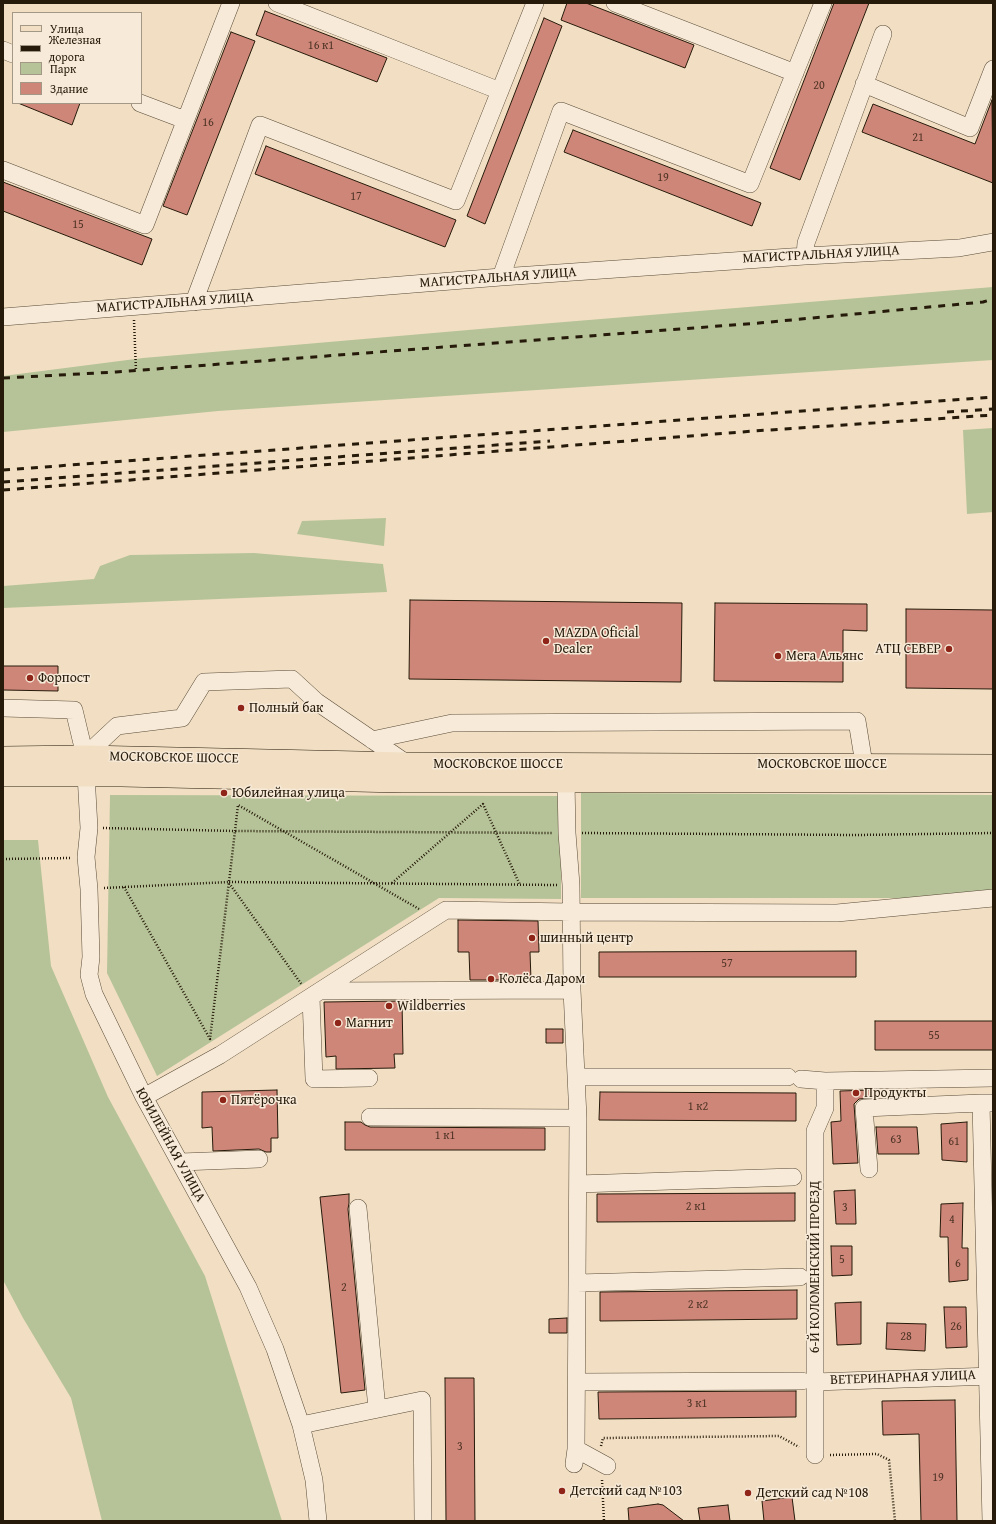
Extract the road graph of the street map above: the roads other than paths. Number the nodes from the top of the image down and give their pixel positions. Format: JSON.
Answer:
{"nodes":[{"id":1,"x":231,"y":3,"type":"edge"},
{"id":2,"x":277,"y":3,"type":"edge"},
{"id":3,"x":535,"y":3,"type":"edge"},
{"id":4,"x":615,"y":3,"type":"edge"},
{"id":5,"x":823,"y":3,"type":"edge"},
{"id":6,"x":883,"y":34,"type":"dead end"},
{"id":7,"x":993,"y":70,"type":"edge"},
{"id":8,"x":795,"y":73,"type":"junction"},
{"id":9,"x":864,"y":84,"type":"junction"},
{"id":10,"x":500,"y":91,"type":"junction"},
{"id":11,"x":142,"y":104,"type":"edge"},
{"id":12,"x":185,"y":120,"type":"junction"},
{"id":13,"x":3,"y":170,"type":"edge"},
{"id":14,"x":993,"y":242,"type":"edge"},
{"id":15,"x":805,"y":256,"type":"junction"},
{"id":16,"x":501,"y":277,"type":"junction"},
{"id":17,"x":194,"y":302,"type":"junction"},
{"id":18,"x":3,"y":317,"type":"edge"},
{"id":19,"x":3,"y":708,"type":"edge"},
{"id":20,"x":372,"y":740,"type":"junction"},
{"id":21,"x":3,"y":757,"type":"edge"},
{"id":22,"x":406,"y":763,"type":"junction"},
{"id":23,"x":864,"y":764,"type":"junction"},
{"id":24,"x":993,"y":765,"type":"edge"},
{"id":25,"x":85,"y":766,"type":"junction"},
{"id":26,"x":3,"y":776,"type":"edge"},
{"id":27,"x":566,"y":781,"type":"junction"},
{"id":28,"x":993,"y":782,"type":"edge"},
{"id":29,"x":993,"y":898,"type":"edge"},
{"id":30,"x":571,"y":912,"type":"junction"},
{"id":31,"x":572,"y":990,"type":"junction"},
{"id":32,"x":316,"y":994,"type":"junction"},
{"id":33,"x":576,"y":1077,"type":"junction"},
{"id":34,"x":370,"y":1078,"type":"dead end"},
{"id":35,"x":993,"y":1078,"type":"edge"},
{"id":36,"x":825,"y":1081,"type":"junction"},
{"id":37,"x":144,"y":1097,"type":"junction"},
{"id":38,"x":987,"y":1103,"type":"edge"},
{"id":39,"x":370,"y":1117,"type":"dead end"},
{"id":40,"x":578,"y":1118,"type":"junction"},
{"id":41,"x":260,"y":1159,"type":"dead end"},
{"id":42,"x":181,"y":1162,"type":"junction"},
{"id":43,"x":869,"y":1169,"type":"dead end"},
{"id":44,"x":793,"y":1177,"type":"dead end"},
{"id":45,"x":578,"y":1184,"type":"junction"},
{"id":46,"x":358,"y":1208,"type":"dead end"},
{"id":47,"x":800,"y":1277,"type":"dead end"},
{"id":48,"x":577,"y":1283,"type":"junction"},
{"id":49,"x":991,"y":1376,"type":"edge"},
{"id":50,"x":808,"y":1381,"type":"junction"},
{"id":51,"x":577,"y":1382,"type":"junction"},
{"id":52,"x":377,"y":1409,"type":"junction"},
{"id":53,"x":301,"y":1425,"type":"junction"},
{"id":54,"x":814,"y":1455,"type":"road end"},
{"id":55,"x":603,"y":1463,"type":"road end"},
{"id":56,"x":318,"y":1521,"type":"edge"},
{"id":57,"x":422,"y":1521,"type":"edge"},
{"id":58,"x":991,"y":1521,"type":"edge"}],
"edges":[{"from":1,"to":12,"type":"street"},
{"from":2,"to":10,"type":"street"},
{"from":3,"to":10,"type":"street"},
{"from":4,"to":8,"type":"street"},
{"from":5,"to":8,"type":"street"},
{"from":6,"to":9,"type":"street"},
{"from":7,"to":9,"type":"street"},
{"from":8,"to":16,"type":"street"},
{"from":9,"to":15,"type":"street"},
{"from":10,"to":17,"type":"street"},
{"from":11,"to":12,"type":"street"},
{"from":12,"to":13,"type":"street"},
{"from":14,"to":15,"type":"street","name":"МАГИСТРАЛЬНАЯ УЛИЦА"},
{"from":15,"to":16,"type":"street","name":"МАГИСТРАЛЬНАЯ УЛИЦА"},
{"from":16,"to":17,"type":"street","name":"МАГИСТРАЛЬНАЯ УЛИЦА"},
{"from":17,"to":18,"type":"street","name":"МАГИСТРАЛЬНАЯ УЛИЦА"},
{"from":19,"to":25,"type":"street","name":"ЮБИЛЕЙНАЯ УЛИЦА"},
{"from":20,"to":22,"type":"street"},
{"from":20,"to":23,"type":"street"},
{"from":20,"to":25,"type":"street"},
{"from":21,"to":25,"type":"main road","name":"МОСКОВСКОЕ ШОССЕ"},
{"from":22,"to":23,"type":"main road","name":"МОСКОВСКОЕ ШОССЕ"},
{"from":22,"to":25,"type":"main road","name":"МОСКОВСКОЕ ШОССЕ"},
{"from":23,"to":24,"type":"main road","name":"МОСКОВСКОЕ ШОССЕ"},
{"from":25,"to":26,"type":"main road","name":"МОСКОВСКОЕ ШОССЕ"},
{"from":25,"to":27,"type":"main road","name":"МОСКОВСКОЕ ШОССЕ"},
{"from":25,"to":37,"type":"street","name":"ЮБИЛЕЙНАЯ УЛИЦА"},
{"from":27,"to":28,"type":"main road","name":"МОСКОВСКОЕ ШОССЕ"},
{"from":27,"to":30,"type":"street"},
{"from":29,"to":30,"type":"street"},
{"from":30,"to":31,"type":"street"},
{"from":30,"to":32,"type":"street"},
{"from":31,"to":32,"type":"street"},
{"from":31,"to":33,"type":"street"},
{"from":32,"to":34,"type":"street"},
{"from":32,"to":37,"type":"street"},
{"from":33,"to":36,"type":"street"},
{"from":33,"to":40,"type":"street"},
{"from":35,"to":36,"type":"street"},
{"from":36,"to":50,"type":"street","name":"6-Й КОЛОМЕНСКИЙ ПРОЕЗД"},
{"from":37,"to":42,"type":"street","name":"ЮБИЛЕЙНАЯ УЛИЦА"},
{"from":38,"to":43,"type":"street"},
{"from":38,"to":49,"type":"street"},
{"from":39,"to":40,"type":"street"},
{"from":40,"to":45,"type":"street"},
{"from":41,"to":42,"type":"street"},
{"from":42,"to":53,"type":"street","name":"ЮБИЛЕЙНАЯ УЛИЦА"},
{"from":44,"to":45,"type":"street"},
{"from":45,"to":48,"type":"street"},
{"from":46,"to":52,"type":"street"},
{"from":47,"to":48,"type":"street"},
{"from":48,"to":51,"type":"street"},
{"from":49,"to":50,"type":"street","name":"ВЕТЕРИНАРНАЯ УЛИЦА"},
{"from":49,"to":58,"type":"street"},
{"from":50,"to":51,"type":"street","name":"ВЕТЕРИНАРНАЯ УЛИЦА"},
{"from":50,"to":54,"type":"street","name":"6-Й КОЛОМЕНСКИЙ ПРОЕЗД"},
{"from":51,"to":55,"type":"street"},
{"from":52,"to":53,"type":"street"},
{"from":52,"to":57,"type":"street"},
{"from":53,"to":56,"type":"street","name":"ЮБИЛЕЙНАЯ УЛИЦА"}]}
